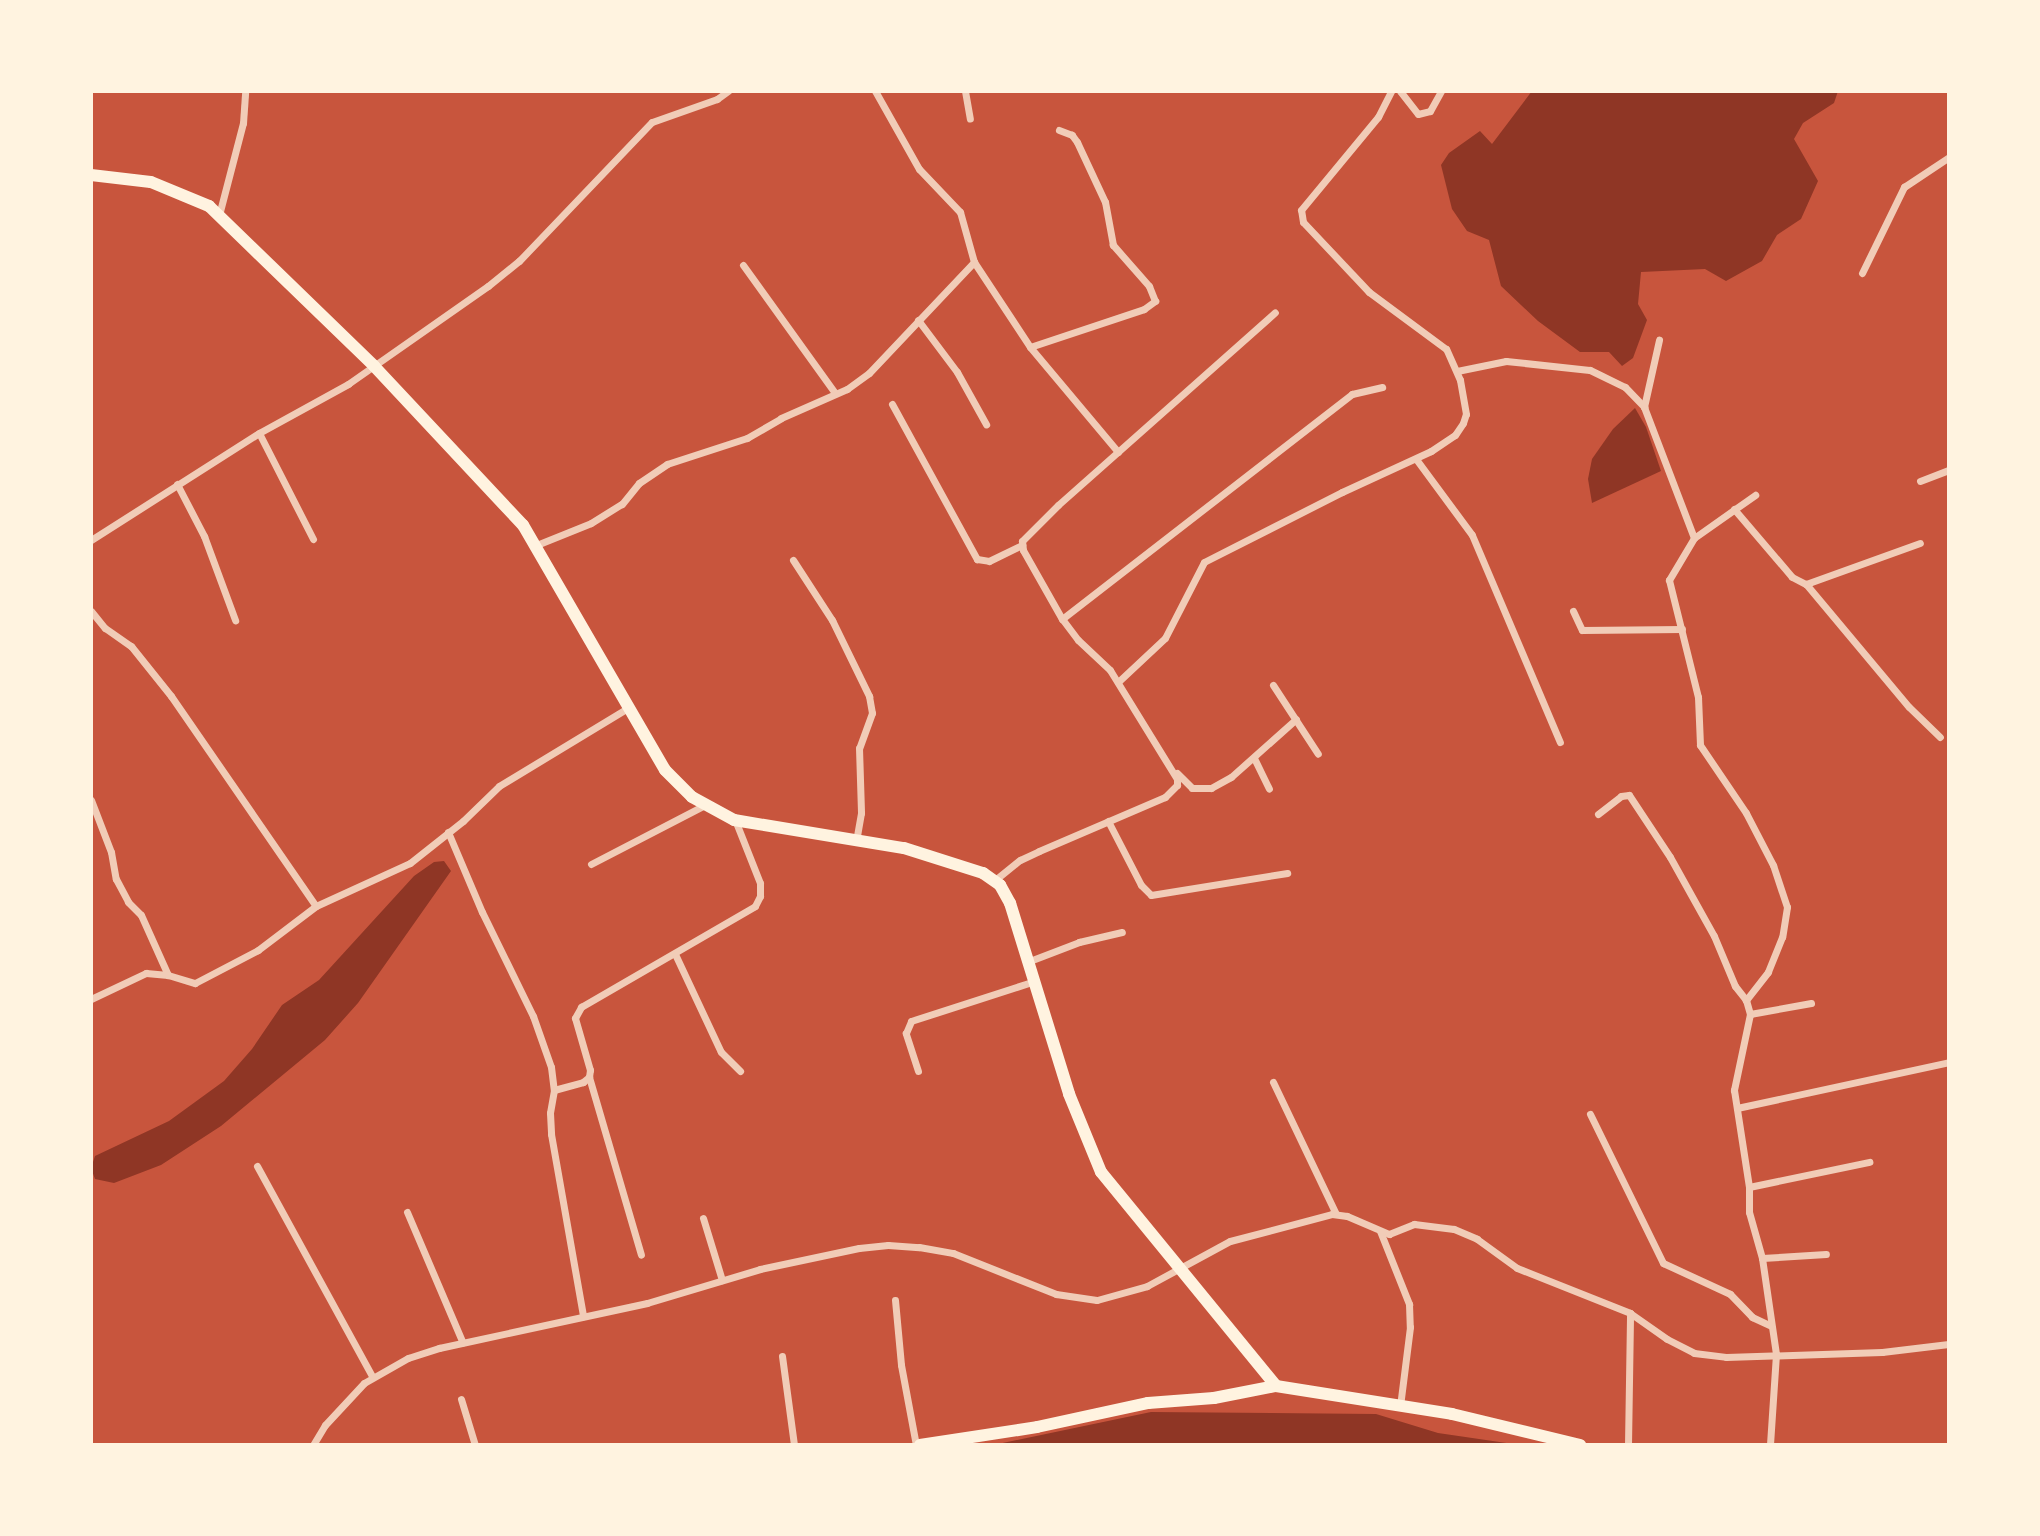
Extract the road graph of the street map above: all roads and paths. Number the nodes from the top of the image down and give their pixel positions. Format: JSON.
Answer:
{"nodes":[{"id":1,"x":245,"y":91,"type":"edge"},
{"id":2,"x":728,"y":91,"type":"edge"},
{"id":3,"x":875,"y":91,"type":"edge"},
{"id":4,"x":965,"y":91,"type":"edge"},
{"id":5,"x":1391,"y":91,"type":"edge"},
{"id":6,"x":1400,"y":91,"type":"edge"},
{"id":7,"x":1441,"y":91,"type":"edge"},
{"id":8,"x":970,"y":119,"type":"dead end"},
{"id":9,"x":1059,"y":130,"type":"dead end"},
{"id":10,"x":1949,"y":157,"type":"edge"},
{"id":11,"x":91,"y":175,"type":"edge"},
{"id":12,"x":219,"y":215,"type":"junction"},
{"id":13,"x":974,"y":262,"type":"junction"},
{"id":14,"x":743,"y":265,"type":"dead end"},
{"id":15,"x":1862,"y":273,"type":"dead end"},
{"id":16,"x":1275,"y":312,"type":"dead end"},
{"id":17,"x":918,"y":320,"type":"junction"},
{"id":18,"x":1659,"y":340,"type":"dead end"},
{"id":19,"x":1030,"y":347,"type":"junction"},
{"id":20,"x":374,"y":366,"type":"junction"},
{"id":21,"x":1457,"y":371,"type":"junction"},
{"id":22,"x":1382,"y":387,"type":"dead end"},
{"id":23,"x":835,"y":393,"type":"junction"},
{"id":24,"x":892,"y":404,"type":"dead end"},
{"id":25,"x":1644,"y":407,"type":"junction"},
{"id":26,"x":986,"y":424,"type":"dead end"},
{"id":27,"x":259,"y":433,"type":"junction"},
{"id":28,"x":1118,"y":452,"type":"junction"},
{"id":29,"x":1416,"y":459,"type":"junction"},
{"id":30,"x":1949,"y":470,"type":"edge"},
{"id":31,"x":1920,"y":481,"type":"dead end"},
{"id":32,"x":177,"y":484,"type":"junction"},
{"id":33,"x":1755,"y":495,"type":"dead end"},
{"id":34,"x":1734,"y":509,"type":"junction"},
{"id":35,"x":1694,"y":538,"type":"junction"},
{"id":36,"x":313,"y":539,"type":"dead end"},
{"id":37,"x":91,"y":540,"type":"edge"},
{"id":38,"x":1920,"y":543,"type":"dead end"},
{"id":39,"x":534,"y":545,"type":"junction"},
{"id":40,"x":1022,"y":545,"type":"junction"},
{"id":41,"x":793,"y":560,"type":"dead end"},
{"id":42,"x":1805,"y":584,"type":"junction"},
{"id":43,"x":91,"y":611,"type":"edge"},
{"id":44,"x":1573,"y":611,"type":"dead end"},
{"id":45,"x":1062,"y":619,"type":"junction"},
{"id":46,"x":235,"y":620,"type":"dead end"},
{"id":47,"x":1682,"y":629,"type":"junction"},
{"id":48,"x":1118,"y":682,"type":"junction"},
{"id":49,"x":1273,"y":685,"type":"dead end"},
{"id":50,"x":628,"y":708,"type":"junction"},
{"id":51,"x":1296,"y":719,"type":"junction"},
{"id":52,"x":1940,"y":737,"type":"dead end"},
{"id":53,"x":1560,"y":742,"type":"dead end"},
{"id":54,"x":1318,"y":754,"type":"dead end"},
{"id":55,"x":1254,"y":758,"type":"junction"},
{"id":56,"x":1174,"y":770,"type":"junction"},
{"id":57,"x":1269,"y":789,"type":"dead end"},
{"id":58,"x":91,"y":800,"type":"edge"},
{"id":59,"x":705,"y":805,"type":"junction"},
{"id":60,"x":1598,"y":814,"type":"dead end"},
{"id":61,"x":734,"y":820,"type":"junction"},
{"id":62,"x":1108,"y":821,"type":"junction"},
{"id":63,"x":448,"y":832,"type":"junction"},
{"id":64,"x":856,"y":840,"type":"junction"},
{"id":65,"x":591,"y":864,"type":"dead end"},
{"id":66,"x":1287,"y":873,"type":"dead end"},
{"id":67,"x":995,"y":880,"type":"junction"},
{"id":68,"x":316,"y":906,"type":"junction"},
{"id":69,"x":1122,"y":932,"type":"dead end"},
{"id":70,"x":675,"y":954,"type":"junction"},
{"id":71,"x":1026,"y":962,"type":"junction"},
{"id":72,"x":168,"y":975,"type":"junction"},
{"id":73,"x":1032,"y":982,"type":"junction"},
{"id":74,"x":91,"y":999,"type":"edge"},
{"id":75,"x":1745,"y":1000,"type":"junction"},
{"id":76,"x":1811,"y":1003,"type":"dead end"},
{"id":77,"x":1750,"y":1014,"type":"junction"},
{"id":78,"x":1949,"y":1062,"type":"edge"},
{"id":79,"x":918,"y":1070,"type":"dead end"},
{"id":80,"x":740,"y":1071,"type":"dead end"},
{"id":81,"x":589,"y":1077,"type":"junction"},
{"id":82,"x":1273,"y":1082,"type":"dead end"},
{"id":83,"x":554,"y":1090,"type":"junction"},
{"id":84,"x":1737,"y":1108,"type":"junction"},
{"id":85,"x":1590,"y":1114,"type":"dead end"},
{"id":86,"x":1869,"y":1162,"type":"dead end"},
{"id":87,"x":257,"y":1166,"type":"dead end"},
{"id":88,"x":1749,"y":1187,"type":"junction"},
{"id":89,"x":407,"y":1212,"type":"dead end"},
{"id":90,"x":1336,"y":1214,"type":"junction"},
{"id":91,"x":703,"y":1218,"type":"dead end"},
{"id":92,"x":1380,"y":1231,"type":"junction"},
{"id":93,"x":1826,"y":1254,"type":"dead end"},
{"id":94,"x":641,"y":1255,"type":"dead end"},
{"id":95,"x":1762,"y":1258,"type":"junction"},
{"id":96,"x":1180,"y":1266,"type":"junction"},
{"id":97,"x":722,"y":1280,"type":"junction"},
{"id":98,"x":895,"y":1300,"type":"dead end"},
{"id":99,"x":1630,"y":1314,"type":"junction"},
{"id":100,"x":583,"y":1316,"type":"junction"},
{"id":101,"x":1770,"y":1326,"type":"junction"},
{"id":102,"x":463,"y":1343,"type":"junction"},
{"id":103,"x":1949,"y":1344,"type":"edge"},
{"id":104,"x":1776,"y":1354,"type":"junction"},
{"id":105,"x":782,"y":1356,"type":"dead end"},
{"id":106,"x":372,"y":1376,"type":"junction"},
{"id":107,"x":1276,"y":1386,"type":"junction"},
{"id":108,"x":461,"y":1399,"type":"dead end"},
{"id":109,"x":1400,"y":1406,"type":"junction"},
{"id":110,"x":313,"y":1445,"type":"edge"},
{"id":111,"x":475,"y":1445,"type":"edge"},
{"id":112,"x":794,"y":1445,"type":"edge"},
{"id":113,"x":918,"y":1445,"type":"edge"},
{"id":114,"x":1580,"y":1445,"type":"edge"},
{"id":115,"x":1628,"y":1445,"type":"edge"},
{"id":116,"x":1770,"y":1445,"type":"edge"}],
"edges":[{"from":1,"to":12,"type":"street"},
{"from":2,"to":20,"type":"street"},
{"from":3,"to":13,"type":"street"},
{"from":4,"to":8,"type":"street"},
{"from":5,"to":21,"type":"street"},
{"from":6,"to":7,"type":"street"},
{"from":9,"to":19,"type":"street"},
{"from":10,"to":15,"type":"street"},
{"from":11,"to":12,"type":"main road"},
{"from":12,"to":20,"type":"main road"},
{"from":13,"to":17,"type":"street"},
{"from":13,"to":19,"type":"street"},
{"from":14,"to":23,"type":"street"},
{"from":16,"to":28,"type":"street"},
{"from":17,"to":23,"type":"street"},
{"from":17,"to":26,"type":"street"},
{"from":18,"to":25,"type":"street"},
{"from":19,"to":28,"type":"street"},
{"from":20,"to":27,"type":"street"},
{"from":20,"to":39,"type":"main road"},
{"from":21,"to":25,"type":"street"},
{"from":21,"to":29,"type":"street"},
{"from":22,"to":45,"type":"street"},
{"from":23,"to":39,"type":"street"},
{"from":24,"to":40,"type":"street"},
{"from":25,"to":35,"type":"street"},
{"from":27,"to":32,"type":"street"},
{"from":27,"to":36,"type":"street"},
{"from":28,"to":40,"type":"street"},
{"from":29,"to":48,"type":"street"},
{"from":29,"to":53,"type":"street"},
{"from":30,"to":31,"type":"street"},
{"from":32,"to":37,"type":"street"},
{"from":32,"to":46,"type":"street"},
{"from":33,"to":34,"type":"street"},
{"from":34,"to":35,"type":"street"},
{"from":34,"to":42,"type":"street"},
{"from":35,"to":47,"type":"street"},
{"from":38,"to":42,"type":"street"},
{"from":39,"to":50,"type":"main road"},
{"from":40,"to":45,"type":"street"},
{"from":41,"to":64,"type":"street"},
{"from":42,"to":52,"type":"street"},
{"from":43,"to":68,"type":"street"},
{"from":44,"to":47,"type":"street"},
{"from":45,"to":48,"type":"street"},
{"from":47,"to":75,"type":"street"},
{"from":48,"to":56,"type":"street"},
{"from":49,"to":51,"type":"street"},
{"from":50,"to":59,"type":"main road"},
{"from":50,"to":63,"type":"street"},
{"from":51,"to":54,"type":"street"},
{"from":51,"to":55,"type":"street"},
{"from":55,"to":56,"type":"street"},
{"from":55,"to":57,"type":"street"},
{"from":56,"to":62,"type":"street"},
{"from":58,"to":72,"type":"street"},
{"from":59,"to":61,"type":"main road"},
{"from":59,"to":65,"type":"street"},
{"from":60,"to":75,"type":"street"},
{"from":61,"to":64,"type":"main road"},
{"from":61,"to":70,"type":"street"},
{"from":62,"to":66,"type":"street"},
{"from":62,"to":67,"type":"street"},
{"from":63,"to":68,"type":"street"},
{"from":63,"to":83,"type":"street"},
{"from":64,"to":67,"type":"main road"},
{"from":67,"to":71,"type":"main road"},
{"from":68,"to":72,"type":"street"},
{"from":69,"to":71,"type":"street"},
{"from":70,"to":80,"type":"street"},
{"from":70,"to":81,"type":"street"},
{"from":71,"to":73,"type":"main road"},
{"from":72,"to":74,"type":"street"},
{"from":73,"to":79,"type":"street"},
{"from":73,"to":96,"type":"main road"},
{"from":75,"to":77,"type":"street"},
{"from":76,"to":77,"type":"street"},
{"from":77,"to":84,"type":"street"},
{"from":78,"to":84,"type":"street"},
{"from":81,"to":83,"type":"street"},
{"from":81,"to":94,"type":"street"},
{"from":82,"to":90,"type":"street"},
{"from":83,"to":100,"type":"street"},
{"from":84,"to":88,"type":"street"},
{"from":85,"to":101,"type":"street"},
{"from":86,"to":88,"type":"street"},
{"from":87,"to":106,"type":"street"},
{"from":88,"to":95,"type":"street"},
{"from":89,"to":102,"type":"street"},
{"from":90,"to":92,"type":"street"},
{"from":90,"to":96,"type":"street"},
{"from":91,"to":97,"type":"street"},
{"from":92,"to":99,"type":"street"},
{"from":92,"to":109,"type":"street"},
{"from":93,"to":95,"type":"street"},
{"from":95,"to":101,"type":"street"},
{"from":96,"to":97,"type":"street"},
{"from":96,"to":107,"type":"main road"},
{"from":97,"to":100,"type":"street"},
{"from":98,"to":113,"type":"street"},
{"from":99,"to":104,"type":"street"},
{"from":99,"to":115,"type":"street"},
{"from":100,"to":102,"type":"street"},
{"from":101,"to":104,"type":"street"},
{"from":102,"to":106,"type":"street"},
{"from":103,"to":104,"type":"street"},
{"from":104,"to":116,"type":"street"},
{"from":105,"to":112,"type":"street"},
{"from":106,"to":110,"type":"street"},
{"from":107,"to":109,"type":"main road"},
{"from":107,"to":113,"type":"main road"},
{"from":108,"to":111,"type":"street"},
{"from":109,"to":114,"type":"main road"}]}
